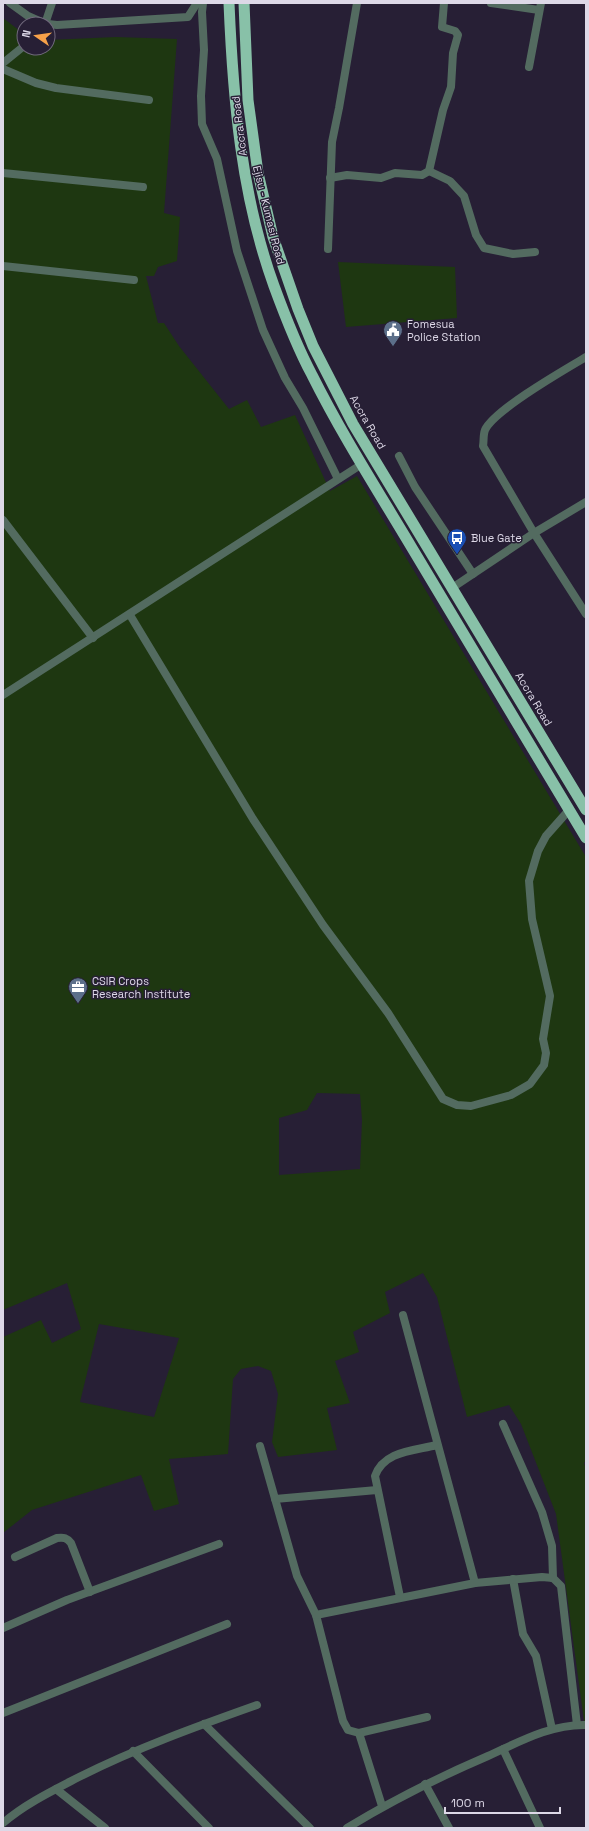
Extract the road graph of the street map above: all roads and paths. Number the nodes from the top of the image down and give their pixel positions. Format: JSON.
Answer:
{"nodes":[{"id":1,"x":10,"y":3,"type":"edge"},
{"id":2,"x":52,"y":3,"type":"edge"},
{"id":3,"x":197,"y":3,"type":"edge"},
{"id":4,"x":204,"y":3,"type":"edge"},
{"id":5,"x":229,"y":3,"type":"edge"},
{"id":6,"x":244,"y":3,"type":"edge"},
{"id":7,"x":357,"y":3,"type":"edge"},
{"id":8,"x":444,"y":3,"type":"edge"},
{"id":9,"x":491,"y":3,"type":"edge"},
{"id":10,"x":540,"y":6,"type":"edge"},
{"id":11,"x":28,"y":16,"type":"edge"},
{"id":12,"x":48,"y":16,"type":"edge"},
{"id":13,"x":56,"y":26,"type":"edge"},
{"id":14,"x":16,"y":52,"type":"edge"},
{"id":15,"x":3,"y":63,"type":"edge"},
{"id":16,"x":529,"y":67,"type":"dead end"},
{"id":17,"x":3,"y":69,"type":"edge"},
{"id":18,"x":149,"y":100,"type":"dead end"},
{"id":19,"x":429,"y":171,"type":"junction"},
{"id":20,"x":3,"y":173,"type":"edge"},
{"id":21,"x":330,"y":178,"type":"junction"},
{"id":22,"x":142,"y":186,"type":"dead end"},
{"id":23,"x":328,"y":249,"type":"dead end"},
{"id":24,"x":535,"y":252,"type":"dead end"},
{"id":25,"x":3,"y":266,"type":"edge"},
{"id":26,"x":134,"y":280,"type":"dead end"},
{"id":27,"x":586,"y":357,"type":"edge"},
{"id":28,"x":399,"y":456,"type":"dead end"},
{"id":29,"x":362,"y":464,"type":"junction"},
{"id":30,"x":338,"y":478,"type":"junction"},
{"id":31,"x":586,"y":502,"type":"edge"},
{"id":32,"x":3,"y":520,"type":"edge"},
{"id":33,"x":534,"y":533,"type":"junction"},
{"id":34,"x":473,"y":574,"type":"junction"},
{"id":35,"x":452,"y":588,"type":"junction"},
{"id":36,"x":586,"y":614,"type":"edge"},
{"id":37,"x":130,"y":615,"type":"junction"},
{"id":38,"x":93,"y":638,"type":"junction"},
{"id":39,"x":3,"y":695,"type":"edge"},
{"id":40,"x":569,"y":810,"type":"junction"},
{"id":41,"x":586,"y":810,"type":"edge"},
{"id":42,"x":586,"y":838,"type":"edge"},
{"id":43,"x":403,"y":1315,"type":"dead end"},
{"id":44,"x":503,"y":1424,"type":"dead end"},
{"id":45,"x":437,"y":1445,"type":"junction"},
{"id":46,"x":260,"y":1446,"type":"dead end"},
{"id":47,"x":377,"y":1490,"type":"junction"},
{"id":48,"x":275,"y":1499,"type":"junction"},
{"id":49,"x":219,"y":1544,"type":"dead end"},
{"id":50,"x":16,"y":1557,"type":"dead end"},
{"id":51,"x":553,"y":1578,"type":"junction"},
{"id":52,"x":513,"y":1579,"type":"junction"},
{"id":53,"x":475,"y":1583,"type":"junction"},
{"id":54,"x":90,"y":1592,"type":"junction"},
{"id":55,"x":400,"y":1597,"type":"junction"},
{"id":56,"x":316,"y":1614,"type":"junction"},
{"id":57,"x":227,"y":1624,"type":"dead end"},
{"id":58,"x":3,"y":1628,"type":"edge"},
{"id":59,"x":257,"y":1705,"type":"dead end"},
{"id":60,"x":3,"y":1713,"type":"edge"},
{"id":61,"x":427,"y":1717,"type":"dead end"},
{"id":62,"x":204,"y":1724,"type":"junction"},
{"id":63,"x":577,"y":1725,"type":"junction"},
{"id":64,"x":586,"y":1725,"type":"edge"},
{"id":65,"x":552,"y":1729,"type":"junction"},
{"id":66,"x":359,"y":1734,"type":"junction"},
{"id":67,"x":503,"y":1749,"type":"junction"},
{"id":68,"x":133,"y":1751,"type":"junction"},
{"id":69,"x":425,"y":1784,"type":"junction"},
{"id":70,"x":56,"y":1789,"type":"junction"},
{"id":71,"x":382,"y":1806,"type":"junction"},
{"id":72,"x":3,"y":1823,"type":"edge"},
{"id":73,"x":105,"y":1828,"type":"edge"},
{"id":74,"x":209,"y":1828,"type":"edge"},
{"id":75,"x":310,"y":1828,"type":"edge"},
{"id":76,"x":347,"y":1828,"type":"edge"},
{"id":77,"x":449,"y":1828,"type":"edge"},
{"id":78,"x":540,"y":1828,"type":"edge"}],
"edges":[{"from":1,"to":11,"type":"street"},
{"from":2,"to":12,"type":"street"},
{"from":3,"to":13,"type":"street"},
{"from":4,"to":30,"type":"street"},
{"from":5,"to":29,"type":"highway","name":"Ejisu - Kumasi Road"},
{"from":6,"to":35,"type":"highway","name":"Accra Road"},
{"from":7,"to":21,"type":"street"},
{"from":8,"to":19,"type":"street"},
{"from":9,"to":10,"type":"street"},
{"from":10,"to":16,"type":"street"},
{"from":14,"to":15,"type":"street"},
{"from":17,"to":18,"type":"street"},
{"from":19,"to":21,"type":"street"},
{"from":19,"to":24,"type":"street"},
{"from":20,"to":22,"type":"street"},
{"from":21,"to":23,"type":"street"},
{"from":25,"to":26,"type":"street"},
{"from":27,"to":33,"type":"street"},
{"from":28,"to":34,"type":"street"},
{"from":29,"to":30,"type":"street"},
{"from":29,"to":40,"type":"highway"},
{"from":30,"to":37,"type":"street"},
{"from":31,"to":33,"type":"street"},
{"from":32,"to":38,"type":"street"},
{"from":33,"to":34,"type":"street"},
{"from":33,"to":36,"type":"street"},
{"from":34,"to":35,"type":"street"},
{"from":35,"to":41,"type":"highway","name":"Accra Road"},
{"from":37,"to":38,"type":"street"},
{"from":37,"to":40,"type":"street"},
{"from":38,"to":39,"type":"street"},
{"from":40,"to":42,"type":"highway"},
{"from":43,"to":45,"type":"street"},
{"from":44,"to":51,"type":"street"},
{"from":45,"to":47,"type":"street"},
{"from":45,"to":53,"type":"street"},
{"from":46,"to":48,"type":"street"},
{"from":47,"to":48,"type":"street"},
{"from":47,"to":55,"type":"street"},
{"from":48,"to":56,"type":"street"},
{"from":49,"to":54,"type":"street"},
{"from":50,"to":54,"type":"street"},
{"from":51,"to":52,"type":"street"},
{"from":51,"to":63,"type":"street"},
{"from":52,"to":53,"type":"street"},
{"from":52,"to":65,"type":"street"},
{"from":53,"to":55,"type":"street"},
{"from":54,"to":58,"type":"street"},
{"from":55,"to":56,"type":"street"},
{"from":56,"to":66,"type":"street"},
{"from":57,"to":60,"type":"street"},
{"from":59,"to":62,"type":"street"},
{"from":61,"to":66,"type":"street"},
{"from":62,"to":68,"type":"street"},
{"from":62,"to":75,"type":"street"},
{"from":63,"to":64,"type":"street"},
{"from":63,"to":65,"type":"street"},
{"from":65,"to":67,"type":"street"},
{"from":66,"to":71,"type":"street"},
{"from":67,"to":69,"type":"street"},
{"from":67,"to":78,"type":"street"},
{"from":68,"to":70,"type":"street"},
{"from":68,"to":74,"type":"street"},
{"from":69,"to":71,"type":"street"},
{"from":69,"to":77,"type":"street"},
{"from":70,"to":72,"type":"street"},
{"from":70,"to":73,"type":"street"},
{"from":71,"to":76,"type":"street"}]}
